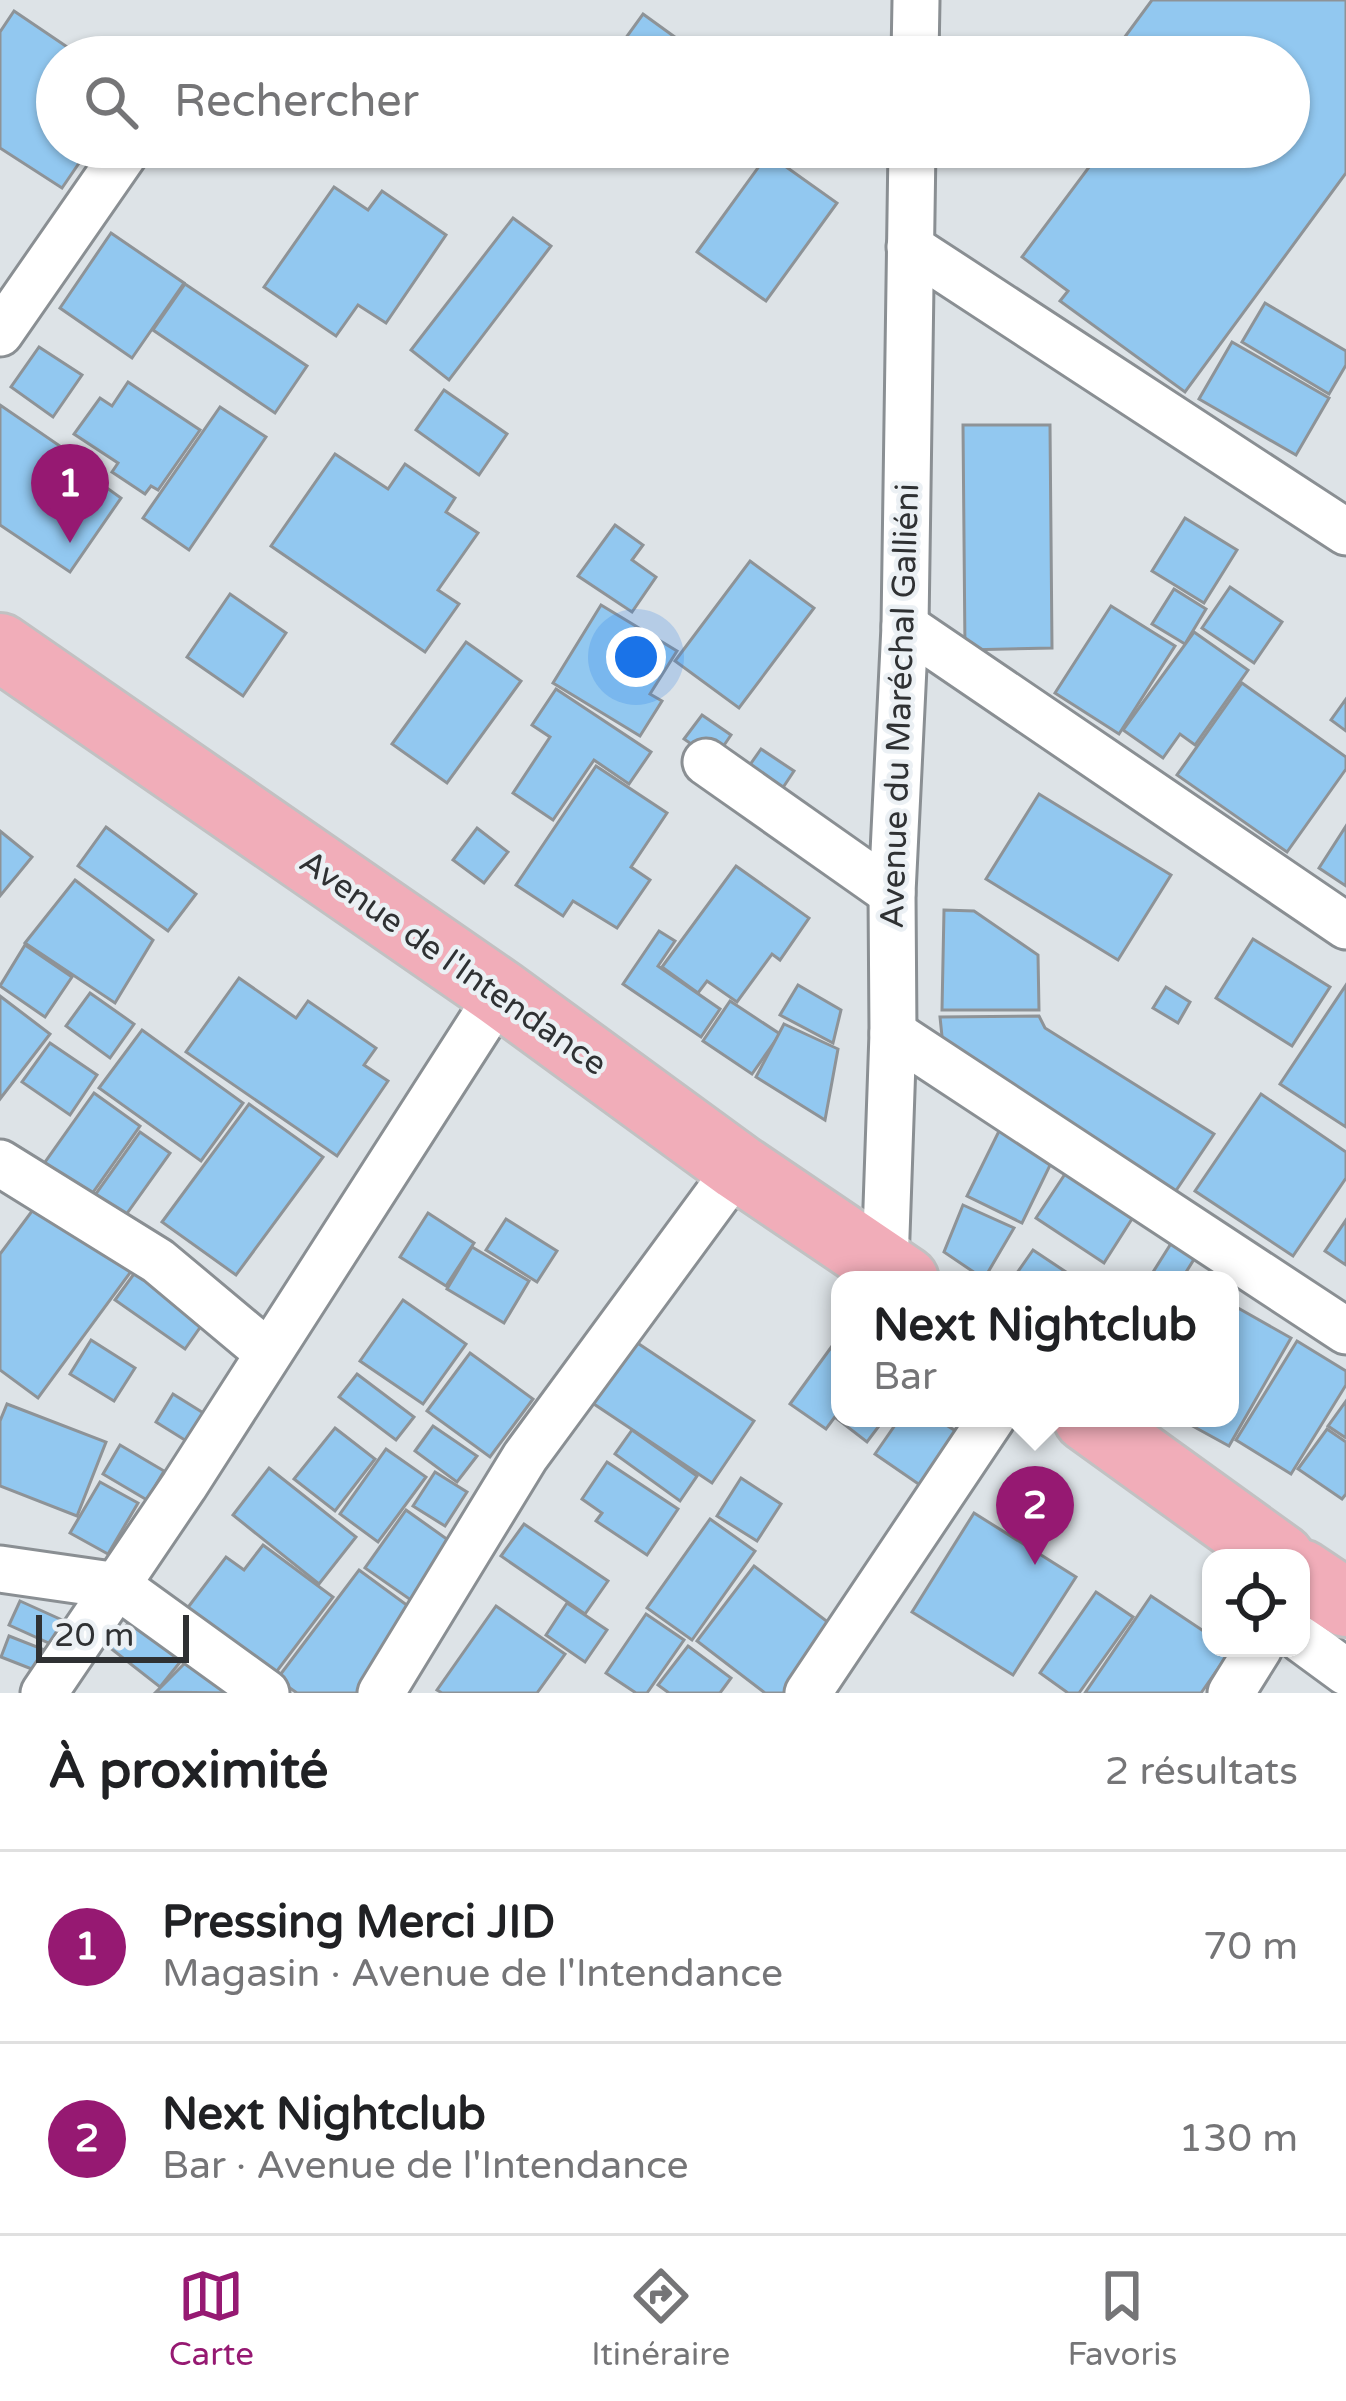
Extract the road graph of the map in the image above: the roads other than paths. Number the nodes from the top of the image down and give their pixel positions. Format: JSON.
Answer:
{"nodes":[{"id":1,"x":916,"y":0,"type":"edge"},
{"id":2,"x":915,"y":36,"type":"edge"},
{"id":3,"x":115,"y":168,"type":"edge"},
{"id":4,"x":912,"y":168,"type":"edge"},
{"id":5,"x":910,"y":247,"type":"junction"},
{"id":6,"x":0,"y":333,"type":"edge"},
{"id":7,"x":1346,"y":532,"type":"edge"},
{"id":8,"x":905,"y":626,"type":"junction"},
{"id":9,"x":0,"y":647,"type":"edge"},
{"id":10,"x":706,"y":762,"type":"dead end"},
{"id":11,"x":892,"y":893,"type":"junction"},
{"id":12,"x":1346,"y":926,"type":"edge"},
{"id":13,"x":500,"y":993,"type":"junction"},
{"id":14,"x":893,"y":1033,"type":"junction"},
{"id":15,"x":0,"y":1163,"type":"edge"},
{"id":16,"x":738,"y":1167,"type":"junction"},
{"id":17,"x":894,"y":1271,"type":"edge"},
{"id":18,"x":895,"y":1271,"type":"edge"},
{"id":19,"x":1346,"y":1331,"type":"edge"},
{"id":20,"x":268,"y":1354,"type":"junction"},
{"id":21,"x":986,"y":1427,"type":"edge"},
{"id":22,"x":1099,"y":1427,"type":"edge"},
{"id":23,"x":1267,"y":1549,"type":"edge"},
{"id":24,"x":0,"y":1569,"type":"edge"},
{"id":25,"x":118,"y":1586,"type":"junction"},
{"id":26,"x":1310,"y":1646,"type":"edge"},
{"id":27,"x":1253,"y":1657,"type":"edge"},
{"id":28,"x":1346,"y":1672,"type":"edge"},
{"id":29,"x":44,"y":1693,"type":"edge"},
{"id":30,"x":266,"y":1693,"type":"edge"},
{"id":31,"x":380,"y":1693,"type":"edge"},
{"id":32,"x":808,"y":1693,"type":"edge"},
{"id":33,"x":1231,"y":1693,"type":"edge"}],
"edges":[{"from":1,"to":2,"type":"street"},
{"from":3,"to":6,"type":"street"},
{"from":4,"to":5,"type":"street","name":"Avenue du Maréchal Galliéni"},
{"from":5,"to":7,"type":"street"},
{"from":5,"to":8,"type":"street","name":"Avenue du Maréchal Galliéni"},
{"from":8,"to":11,"type":"street","name":"Avenue du Maréchal Galliéni"},
{"from":8,"to":12,"type":"street"},
{"from":9,"to":13,"type":"main road","name":"Avenue de l'Intendance"},
{"from":10,"to":11,"type":"street"},
{"from":11,"to":14,"type":"street","name":"Avenue du Maréchal Galliéni"},
{"from":13,"to":16,"type":"main road","name":"Avenue de l'Intendance"},
{"from":13,"to":20,"type":"street"},
{"from":14,"to":18,"type":"street","name":"Avenue du Maréchal Galliéni"},
{"from":14,"to":19,"type":"street"},
{"from":15,"to":20,"type":"street"},
{"from":16,"to":17,"type":"main road","name":"Avenue de l'Intendance"},
{"from":16,"to":31,"type":"street"},
{"from":20,"to":25,"type":"street"},
{"from":21,"to":32,"type":"street"},
{"from":22,"to":23,"type":"main road"},
{"from":24,"to":25,"type":"street"},
{"from":25,"to":29,"type":"street"},
{"from":25,"to":30,"type":"street"},
{"from":26,"to":28,"type":"street"},
{"from":27,"to":33,"type":"street"}]}
